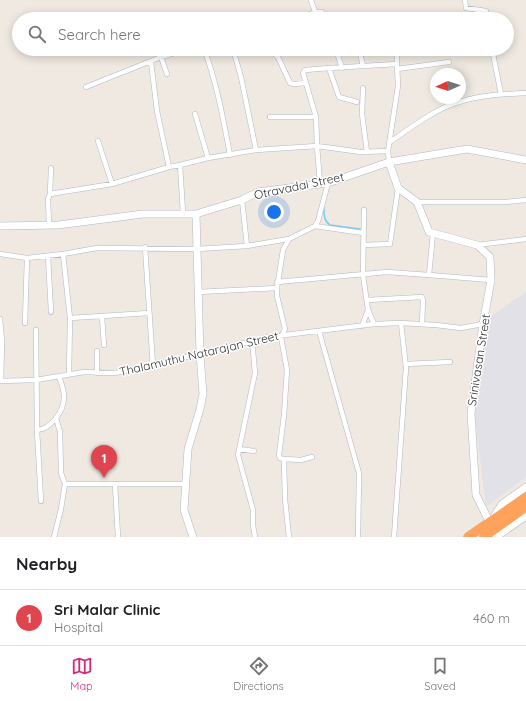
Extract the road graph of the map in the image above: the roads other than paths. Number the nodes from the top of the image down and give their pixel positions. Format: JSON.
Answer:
{"nodes":[{"id":1,"x":311,"y":0,"type":"edge"},
{"id":2,"x":465,"y":0,"type":"edge"},
{"id":3,"x":315,"y":12,"type":"joint"},
{"id":4,"x":322,"y":12,"type":"edge"},
{"id":5,"x":486,"y":12,"type":"edge"},
{"id":6,"x":165,"y":56,"type":"edge"},
{"id":7,"x":206,"y":56,"type":"edge"},
{"id":8,"x":235,"y":56,"type":"edge"},
{"id":9,"x":277,"y":56,"type":"edge"},
{"id":10,"x":338,"y":56,"type":"edge"},
{"id":11,"x":361,"y":56,"type":"edge"},
{"id":12,"x":397,"y":56,"type":"edge"},
{"id":13,"x":493,"y":56,"type":"edge"},
{"id":14,"x":162,"y":57,"type":"junction"},
{"id":15,"x":151,"y":62,"type":"junction"},
{"id":16,"x":449,"y":62,"type":"dead end"},
{"id":17,"x":363,"y":66,"type":"junction"},
{"id":18,"x":397,"y":66,"type":"junction"},
{"id":19,"x":329,"y":68,"type":"junction"},
{"id":20,"x":342,"y":68,"type":"junction"},
{"id":21,"x":167,"y":74,"type":"dead end"},
{"id":22,"x":306,"y":83,"type":"junction"},
{"id":23,"x":86,"y":87,"type":"dead end"},
{"id":24,"x":363,"y":88,"type":"dead end"},
{"id":25,"x":526,"y":93,"type":"edge"},
{"id":26,"x":501,"y":94,"type":"junction"},
{"id":27,"x":357,"y":102,"type":"dead end"},
{"id":28,"x":195,"y":114,"type":"dead end"},
{"id":29,"x":316,"y":116,"type":"junction"},
{"id":30,"x":270,"y":117,"type":"dead end"},
{"id":31,"x":98,"y":141,"type":"dead end"},
{"id":32,"x":390,"y":142,"type":"junction"},
{"id":33,"x":317,"y":146,"type":"junction"},
{"id":34,"x":256,"y":150,"type":"junction"},
{"id":35,"x":388,"y":151,"type":"junction"},
{"id":36,"x":367,"y":152,"type":"junction"},
{"id":37,"x":230,"y":154,"type":"junction"},
{"id":38,"x":208,"y":158,"type":"junction"},
{"id":39,"x":526,"y":160,"type":"edge"},
{"id":40,"x":389,"y":162,"type":"junction"},
{"id":41,"x":180,"y":165,"type":"junction"},
{"id":42,"x":169,"y":167,"type":"junction"},
{"id":43,"x":51,"y":168,"type":"dead end"},
{"id":44,"x":328,"y":182,"type":"junction"},
{"id":45,"x":112,"y":184,"type":"junction"},
{"id":46,"x":320,"y":184,"type":"junction"},
{"id":47,"x":398,"y":188,"type":"junction"},
{"id":48,"x":50,"y":194,"type":"junction"},
{"id":49,"x":242,"y":200,"type":"junction"},
{"id":50,"x":526,"y":200,"type":"edge"},
{"id":51,"x":417,"y":202,"type":"junction"},
{"id":52,"x":364,"y":210,"type":"dead end"},
{"id":53,"x":183,"y":213,"type":"junction"},
{"id":54,"x":196,"y":214,"type":"junction"},
{"id":55,"x":49,"y":225,"type":"junction"},
{"id":56,"x":0,"y":226,"type":"edge"},
{"id":57,"x":315,"y":226,"type":"junction"},
{"id":58,"x":433,"y":233,"type":"junction"},
{"id":59,"x":363,"y":234,"type":"junction"},
{"id":60,"x":289,"y":239,"type":"junction"},
{"id":61,"x":526,"y":239,"type":"edge"},
{"id":62,"x":363,"y":245,"type":"junction"},
{"id":63,"x":477,"y":245,"type":"junction"},
{"id":64,"x":247,"y":246,"type":"junction"},
{"id":65,"x":146,"y":247,"type":"junction"},
{"id":66,"x":197,"y":249,"type":"junction"},
{"id":67,"x":63,"y":254,"type":"junction"},
{"id":68,"x":0,"y":255,"type":"edge"},
{"id":69,"x":48,"y":256,"type":"junction"},
{"id":70,"x":27,"y":258,"type":"junction"},
{"id":71,"x":363,"y":275,"type":"junction"},
{"id":72,"x":429,"y":275,"type":"junction"},
{"id":73,"x":491,"y":280,"type":"junction"},
{"id":74,"x":277,"y":282,"type":"junction"},
{"id":75,"x":277,"y":288,"type":"junction"},
{"id":76,"x":198,"y":292,"type":"junction"},
{"id":77,"x":367,"y":300,"type":"junction"},
{"id":78,"x":368,"y":310,"type":"junction"},
{"id":79,"x":51,"y":312,"type":"dead end"},
{"id":80,"x":149,"y":313,"type":"junction"},
{"id":81,"x":70,"y":318,"type":"junction"},
{"id":82,"x":102,"y":318,"type":"junction"},
{"id":83,"x":0,"y":319,"type":"edge"},
{"id":84,"x":25,"y":323,"type":"dead end"},
{"id":85,"x":374,"y":324,"type":"junction"},
{"id":86,"x":401,"y":324,"type":"junction"},
{"id":87,"x":422,"y":324,"type":"junction"},
{"id":88,"x":483,"y":324,"type":"junction"},
{"id":89,"x":362,"y":326,"type":"junction"},
{"id":90,"x":36,"y":330,"type":"dead end"},
{"id":91,"x":320,"y":331,"type":"junction"},
{"id":92,"x":283,"y":335,"type":"junction"},
{"id":93,"x":252,"y":340,"type":"junction"},
{"id":94,"x":104,"y":345,"type":"dead end"},
{"id":95,"x":97,"y":350,"type":"dead end"},
{"id":96,"x":200,"y":354,"type":"junction"},
{"id":97,"x":450,"y":362,"type":"dead end"},
{"id":98,"x":406,"y":364,"type":"junction"},
{"id":99,"x":153,"y":366,"type":"junction"},
{"id":100,"x":97,"y":373,"type":"junction"},
{"id":101,"x":69,"y":374,"type":"junction"},
{"id":102,"x":59,"y":376,"type":"junction"},
{"id":103,"x":36,"y":380,"type":"junction"},
{"id":104,"x":1,"y":381,"type":"edge"},
{"id":105,"x":56,"y":418,"type":"junction"},
{"id":106,"x":37,"y":430,"type":"junction"},
{"id":107,"x":239,"y":449,"type":"junction"},
{"id":108,"x":254,"y":451,"type":"dead end"},
{"id":109,"x":312,"y":457,"type":"dead end"},
{"id":110,"x":284,"y":459,"type":"junction"},
{"id":111,"x":65,"y":484,"type":"junction"},
{"id":112,"x":115,"y":484,"type":"junction"},
{"id":113,"x":185,"y":484,"type":"junction"},
{"id":114,"x":526,"y":487,"type":"edge"},
{"id":115,"x":526,"y":497,"type":"edge"},
{"id":116,"x":41,"y":501,"type":"dead end"},
{"id":117,"x":526,"y":507,"type":"edge"},
{"id":118,"x":526,"y":516,"type":"edge"},
{"id":119,"x":490,"y":523,"type":"junction"},
{"id":120,"x":54,"y":537,"type":"edge"},
{"id":121,"x":118,"y":537,"type":"edge"},
{"id":122,"x":193,"y":537,"type":"edge"},
{"id":123,"x":255,"y":537,"type":"edge"},
{"id":124,"x":288,"y":537,"type":"edge"},
{"id":125,"x":358,"y":537,"type":"edge"},
{"id":126,"x":394,"y":537,"type":"edge"},
{"id":127,"x":468,"y":537,"type":"edge"},
{"id":128,"x":484,"y":537,"type":"edge"},
{"id":129,"x":496,"y":537,"type":"edge"}],
"edges":[{"from":1,"to":3,"type":"street"},
{"from":2,"to":5,"type":"street"},
{"from":3,"to":4,"type":"street"},
{"from":6,"to":14,"type":"street"},
{"from":7,"to":37,"type":"street"},
{"from":8,"to":34,"type":"street"},
{"from":9,"to":22,"type":"street"},
{"from":10,"to":20,"type":"street"},
{"from":11,"to":17,"type":"street"},
{"from":12,"to":18,"type":"street"},
{"from":13,"to":26,"type":"street"},
{"from":14,"to":15,"type":"street"},
{"from":14,"to":21,"type":"street"},
{"from":15,"to":23,"type":"street"},
{"from":15,"to":42,"type":"street"},
{"from":16,"to":18,"type":"street"},
{"from":17,"to":18,"type":"street"},
{"from":17,"to":20,"type":"street"},
{"from":18,"to":32,"type":"street"},
{"from":19,"to":20,"type":"street"},
{"from":19,"to":22,"type":"street"},
{"from":19,"to":27,"type":"street"},
{"from":22,"to":29,"type":"street"},
{"from":24,"to":36,"type":"street"},
{"from":25,"to":26,"type":"street"},
{"from":26,"to":32,"type":"street"},
{"from":28,"to":38,"type":"street"},
{"from":29,"to":30,"type":"street"},
{"from":29,"to":33,"type":"street"},
{"from":31,"to":45,"type":"street"},
{"from":32,"to":35,"type":"street"},
{"from":33,"to":34,"type":"street"},
{"from":33,"to":36,"type":"street"},
{"from":33,"to":46,"type":"street"},
{"from":34,"to":37,"type":"street"},
{"from":35,"to":36,"type":"street"},
{"from":35,"to":40,"type":"street"},
{"from":37,"to":38,"type":"street"},
{"from":38,"to":41,"type":"street"},
{"from":39,"to":40,"type":"street","name":"Otravadai Street"},
{"from":40,"to":44,"type":"street","name":"Otravadai Street"},
{"from":40,"to":47,"type":"street"},
{"from":41,"to":42,"type":"street"},
{"from":41,"to":53,"type":"street"},
{"from":42,"to":45,"type":"street"},
{"from":43,"to":48,"type":"street"},
{"from":44,"to":46,"type":"street","name":"Otravadai Street"},
{"from":44,"to":57,"type":"street"},
{"from":45,"to":48,"type":"street"},
{"from":46,"to":49,"type":"street","name":"Otravadai Street"},
{"from":47,"to":51,"type":"street"},
{"from":47,"to":62,"type":"street"},
{"from":48,"to":55,"type":"street"},
{"from":49,"to":54,"type":"street","name":"Otravadai Street"},
{"from":49,"to":64,"type":"street"},
{"from":50,"to":51,"type":"street"},
{"from":51,"to":58,"type":"street"},
{"from":52,"to":59,"type":"street"},
{"from":53,"to":54,"type":"street","name":"Otravadai Street"},
{"from":53,"to":55,"type":"street","name":"Otravadai Street"},
{"from":54,"to":66,"type":"street"},
{"from":55,"to":56,"type":"street","name":"Otravadai Street"},
{"from":57,"to":59,"type":"street"},
{"from":57,"to":60,"type":"street"},
{"from":58,"to":63,"type":"street"},
{"from":58,"to":72,"type":"street"},
{"from":59,"to":62,"type":"street"},
{"from":60,"to":64,"type":"street"},
{"from":60,"to":74,"type":"street"},
{"from":61,"to":63,"type":"street"},
{"from":62,"to":71,"type":"street"},
{"from":63,"to":73,"type":"street","name":"Srinivasan Street"},
{"from":64,"to":66,"type":"street"},
{"from":65,"to":66,"type":"street"},
{"from":65,"to":67,"type":"street"},
{"from":65,"to":80,"type":"street"},
{"from":66,"to":76,"type":"street"},
{"from":67,"to":69,"type":"street"},
{"from":67,"to":81,"type":"street"},
{"from":68,"to":70,"type":"street"},
{"from":69,"to":70,"type":"street"},
{"from":69,"to":79,"type":"street"},
{"from":70,"to":84,"type":"street"},
{"from":71,"to":72,"type":"street"},
{"from":71,"to":74,"type":"street"},
{"from":71,"to":77,"type":"street"},
{"from":72,"to":73,"type":"street"},
{"from":73,"to":88,"type":"street","name":"Srinivasan Street"},
{"from":74,"to":75,"type":"street"},
{"from":75,"to":76,"type":"street"},
{"from":75,"to":92,"type":"street"},
{"from":76,"to":96,"type":"street"},
{"from":77,"to":78,"type":"street"},
{"from":77,"to":87,"type":"street"},
{"from":78,"to":85,"type":"street"},
{"from":78,"to":89,"type":"street"},
{"from":80,"to":82,"type":"street"},
{"from":80,"to":99,"type":"street"},
{"from":81,"to":82,"type":"street"},
{"from":81,"to":101,"type":"street"},
{"from":82,"to":94,"type":"street"},
{"from":83,"to":104,"type":"street"},
{"from":85,"to":86,"type":"street","name":"Thalamuthu Natarajan Street"},
{"from":85,"to":89,"type":"street","name":"Thalamuthu Natarajan Street"},
{"from":86,"to":87,"type":"street","name":"Thalamuthu Natarajan Street"},
{"from":86,"to":98,"type":"street"},
{"from":87,"to":88,"type":"street","name":"Thalamuthu Natarajan Street"},
{"from":88,"to":119,"type":"street","name":"Srinivasan Street"},
{"from":89,"to":91,"type":"street","name":"Thalamuthu Natarajan Street"},
{"from":90,"to":103,"type":"street"},
{"from":91,"to":92,"type":"street","name":"Thalamuthu Natarajan Street"},
{"from":91,"to":125,"type":"street"},
{"from":92,"to":93,"type":"street","name":"Thalamuthu Natarajan Street"},
{"from":92,"to":110,"type":"street"},
{"from":93,"to":96,"type":"street","name":"Thalamuthu Natarajan Street"},
{"from":93,"to":107,"type":"street"},
{"from":95,"to":100,"type":"street"},
{"from":96,"to":99,"type":"street","name":"Thalamuthu Natarajan Street"},
{"from":96,"to":113,"type":"street"},
{"from":97,"to":98,"type":"street"},
{"from":98,"to":126,"type":"street"},
{"from":99,"to":100,"type":"street","name":"Thalamuthu Natarajan Street"},
{"from":100,"to":101,"type":"street","name":"Thalamuthu Natarajan Street"},
{"from":101,"to":102,"type":"street","name":"Thalamuthu Natarajan Street"},
{"from":102,"to":103,"type":"street","name":"Thalamuthu Natarajan Street"},
{"from":102,"to":105,"type":"street"},
{"from":103,"to":104,"type":"street","name":"Thalamuthu Natarajan Street"},
{"from":103,"to":106,"type":"street"},
{"from":105,"to":106,"type":"street"},
{"from":105,"to":111,"type":"street"},
{"from":106,"to":116,"type":"street"},
{"from":107,"to":108,"type":"street"},
{"from":107,"to":123,"type":"street"},
{"from":109,"to":110,"type":"street"},
{"from":110,"to":124,"type":"street"},
{"from":111,"to":112,"type":"street"},
{"from":111,"to":120,"type":"street"},
{"from":112,"to":113,"type":"street"},
{"from":112,"to":121,"type":"street"},
{"from":113,"to":122,"type":"street"},
{"from":114,"to":119,"type":"street"},
{"from":115,"to":119,"type":"highway"},
{"from":117,"to":128,"type":"highway"},
{"from":118,"to":129,"type":"street"},
{"from":119,"to":127,"type":"highway"}]}
